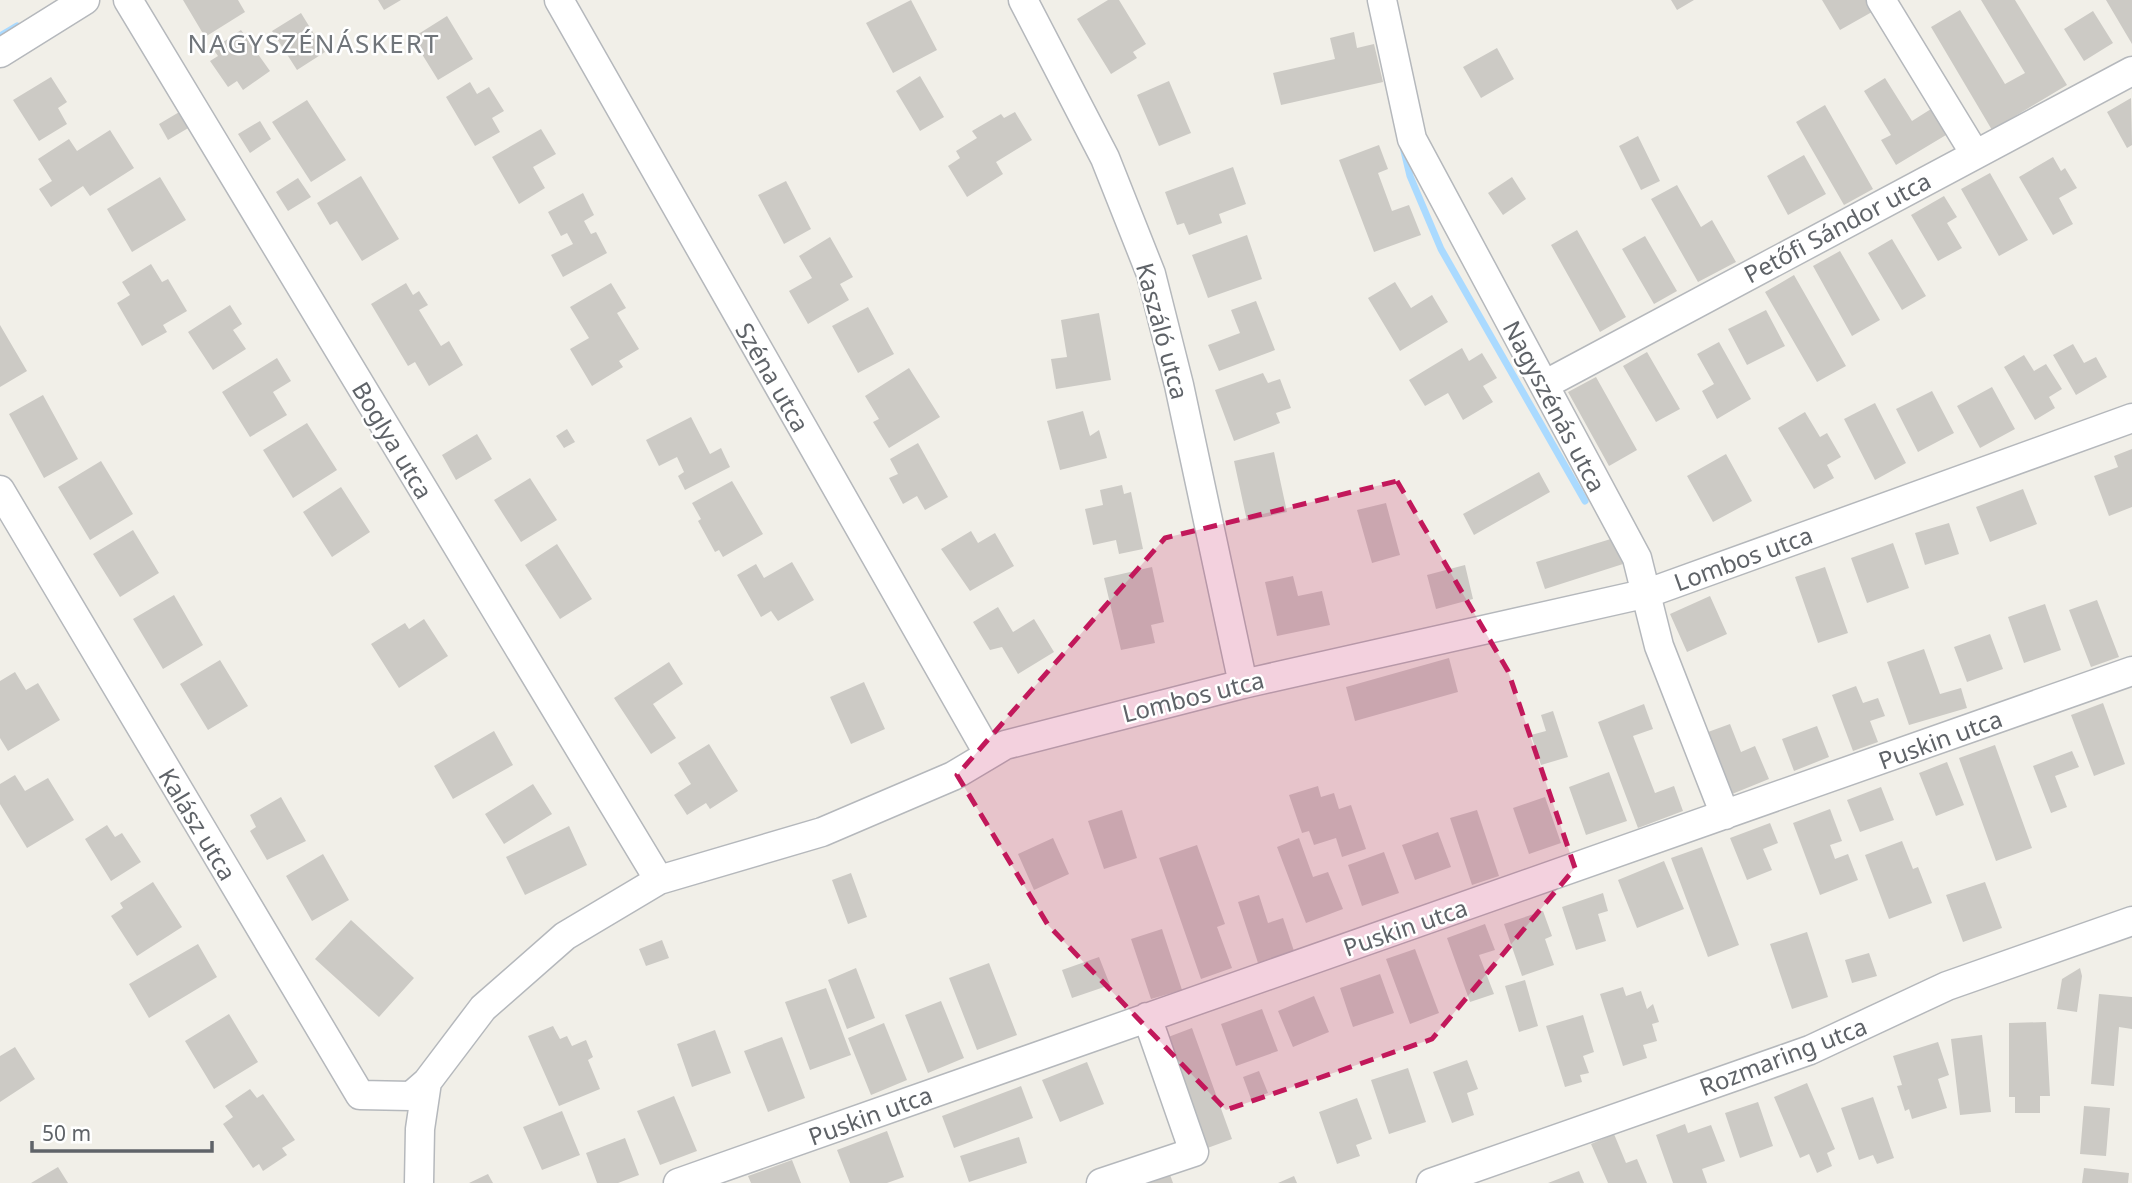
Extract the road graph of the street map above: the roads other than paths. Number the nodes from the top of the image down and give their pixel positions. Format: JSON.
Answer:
{"nodes":[{"id":1,"x":85,"y":0,"type":"edge"},
{"id":2,"x":128,"y":0,"type":"edge"},
{"id":3,"x":559,"y":0,"type":"edge"},
{"id":4,"x":1023,"y":0,"type":"edge"},
{"id":5,"x":1382,"y":0,"type":"edge"},
{"id":6,"x":1881,"y":0,"type":"edge"},
{"id":7,"x":0,"y":53,"type":"edge"},
{"id":8,"x":2132,"y":71,"type":"edge"},
{"id":9,"x":1975,"y":153,"type":"junction"},
{"id":10,"x":1544,"y":385,"type":"junction"},
{"id":11,"x":2132,"y":418,"type":"edge"},
{"id":12,"x":0,"y":490,"type":"edge"},
{"id":13,"x":1648,"y":593,"type":"junction"},
{"id":14,"x":2132,"y":671,"type":"edge"},
{"id":15,"x":1243,"y":684,"type":"junction"},
{"id":16,"x":988,"y":754,"type":"junction"},
{"id":17,"x":1725,"y":815,"type":"junction"},
{"id":18,"x":659,"y":880,"type":"junction"},
{"id":19,"x":2132,"y":921,"type":"edge"},
{"id":20,"x":1147,"y":1017,"type":"junction"},
{"id":21,"x":427,"y":1082,"type":"junction"},
{"id":22,"x":419,"y":1183,"type":"edge"},
{"id":23,"x":678,"y":1183,"type":"edge"},
{"id":24,"x":1101,"y":1183,"type":"edge"},
{"id":25,"x":1431,"y":1183,"type":"edge"}],
"edges":[{"from":1,"to":7,"type":"street"},
{"from":2,"to":18,"type":"street","name":"Boglya utca"},
{"from":3,"to":16,"type":"street","name":"Széna utca"},
{"from":4,"to":15,"type":"street","name":"Kaszáló utca"},
{"from":5,"to":10,"type":"street","name":"Nagyszénás utca"},
{"from":6,"to":9,"type":"street"},
{"from":8,"to":9,"type":"street","name":"Petőfi Sándor utca"},
{"from":9,"to":10,"type":"street","name":"Petőfi Sándor utca"},
{"from":10,"to":13,"type":"street","name":"Nagyszénás utca"},
{"from":11,"to":13,"type":"street","name":"Lombos utca"},
{"from":12,"to":21,"type":"street","name":"Kalász utca"},
{"from":13,"to":15,"type":"street","name":"Lombos utca"},
{"from":13,"to":17,"type":"street","name":"Nagyszénás utca"},
{"from":14,"to":17,"type":"street","name":"Puskin utca"},
{"from":15,"to":16,"type":"street","name":"Lombos utca"},
{"from":16,"to":18,"type":"street","name":"Lombos utca"},
{"from":17,"to":20,"type":"street","name":"Puskin utca"},
{"from":18,"to":21,"type":"street","name":"Lombos utca"},
{"from":19,"to":25,"type":"street","name":"Rozmaring utca"},
{"from":20,"to":23,"type":"street","name":"Puskin utca"},
{"from":20,"to":24,"type":"street"},
{"from":21,"to":22,"type":"street","name":"Lombos utca"}]}
